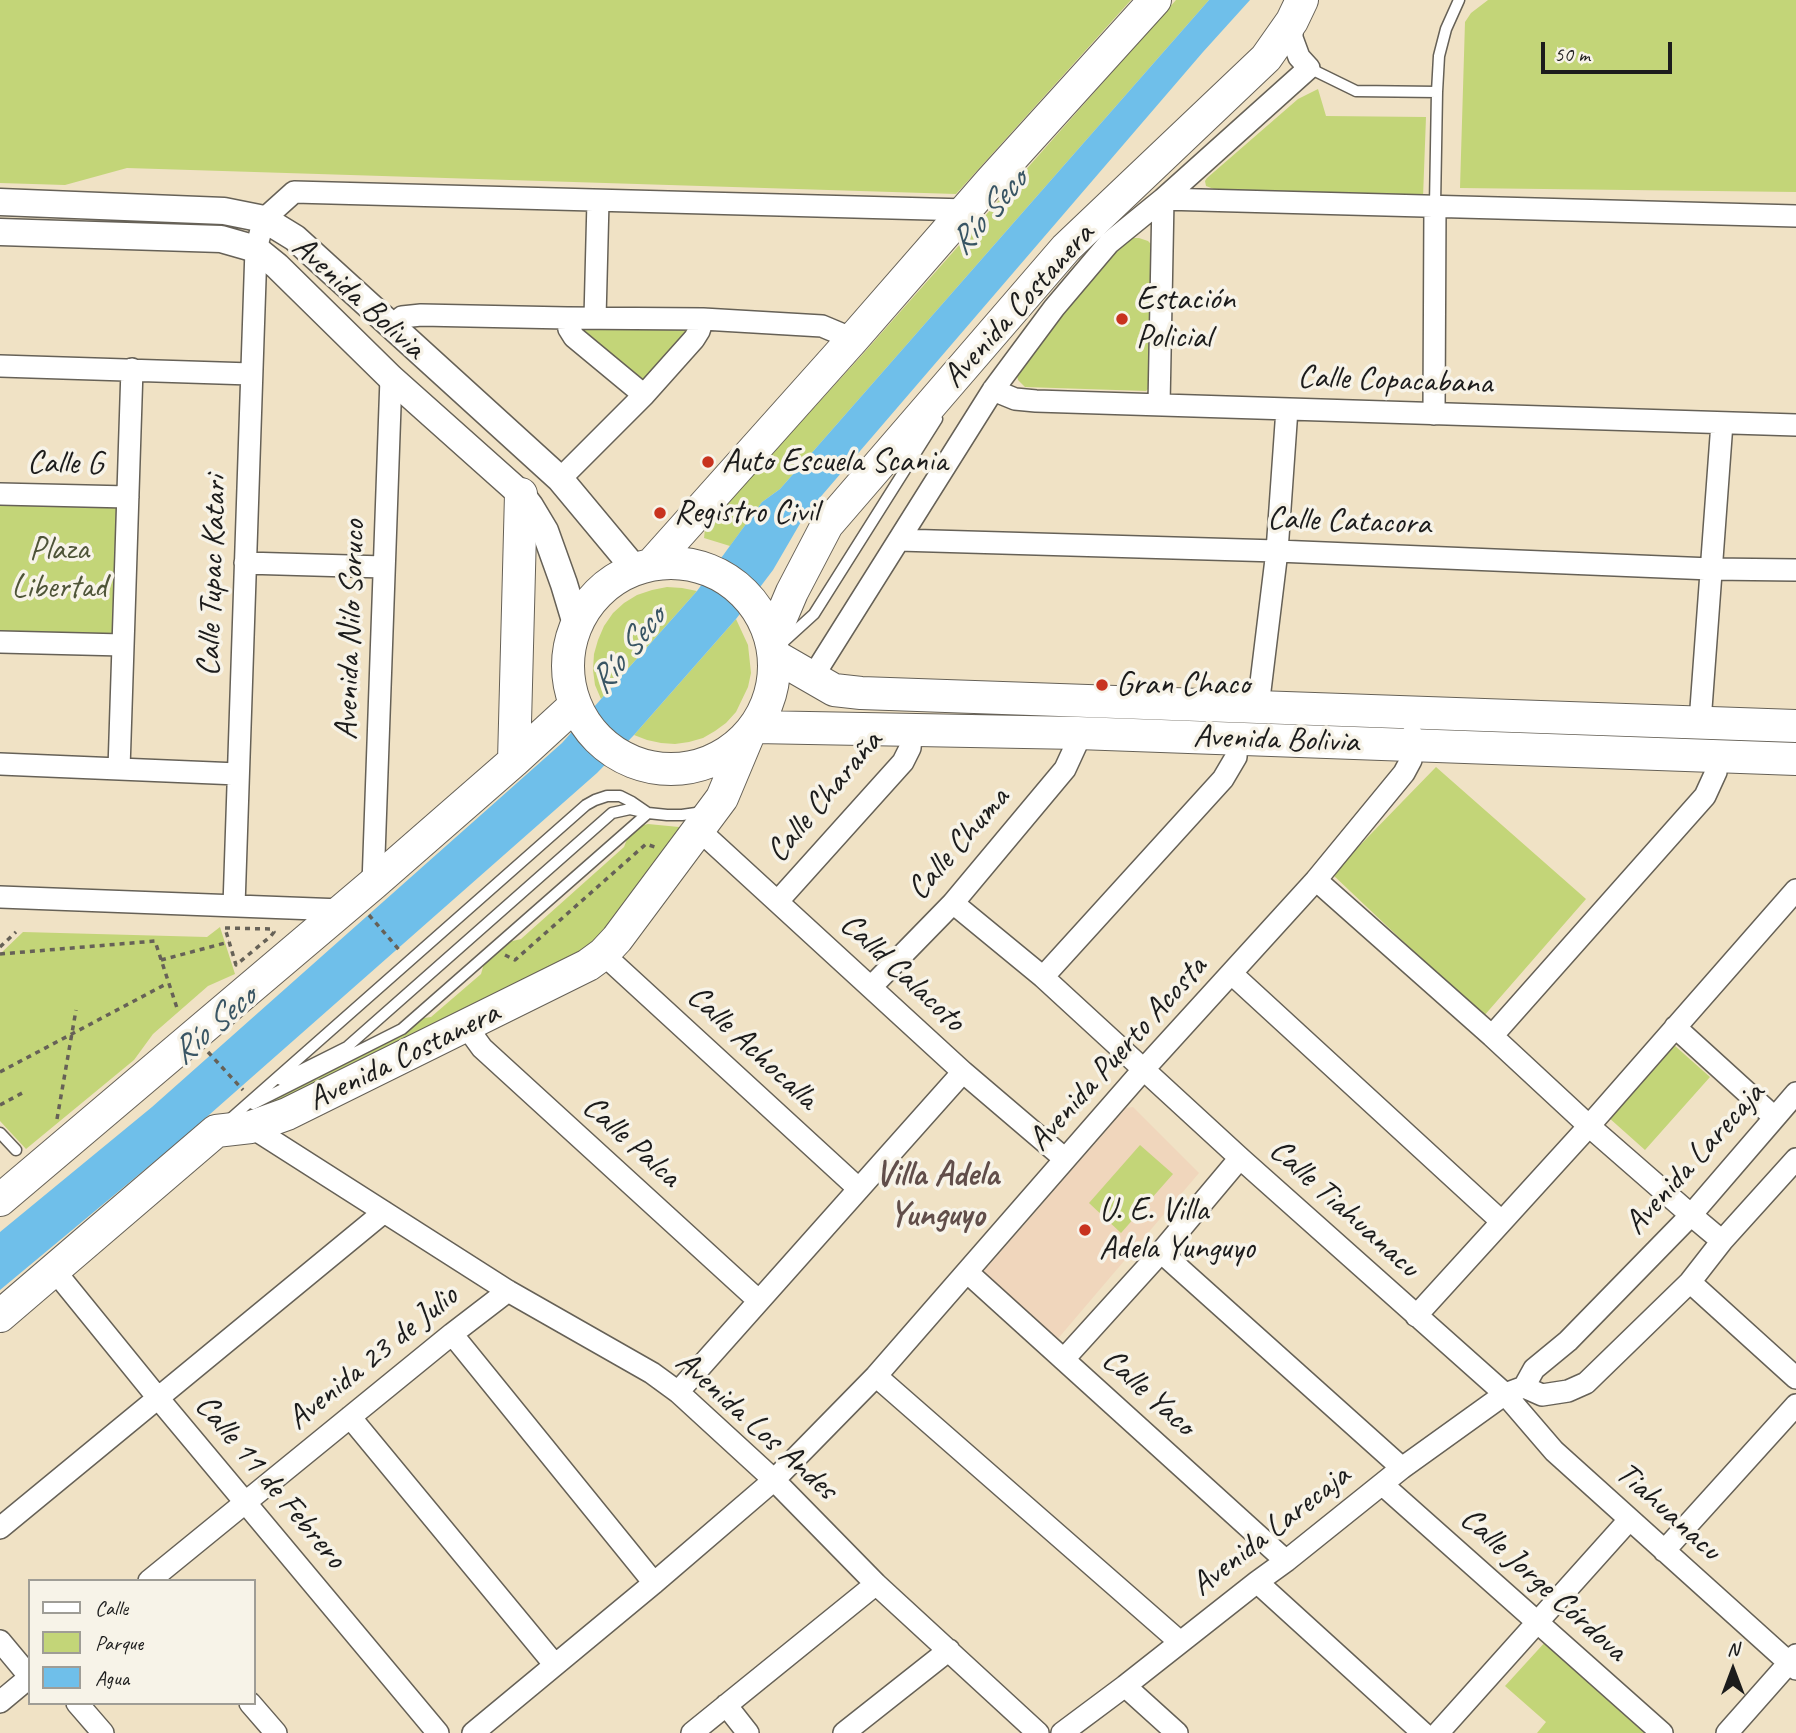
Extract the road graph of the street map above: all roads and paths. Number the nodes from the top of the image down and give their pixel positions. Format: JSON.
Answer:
{"nodes":[{"id":1,"x":1155,"y":0,"type":"edge"},
{"id":2,"x":1459,"y":0,"type":"edge"},
{"id":3,"x":1297,"y":11,"type":"edge"},
{"id":4,"x":1309,"y":68,"type":"junction"},
{"id":5,"x":1437,"y":92,"type":"junction"},
{"id":6,"x":1163,"y":199,"type":"junction"},
{"id":7,"x":598,"y":201,"type":"junction"},
{"id":8,"x":0,"y":202,"type":"edge"},
{"id":9,"x":1435,"y":205,"type":"junction"},
{"id":10,"x":967,"y":210,"type":"junction"},
{"id":11,"x":1796,"y":216,"type":"edge"},
{"id":12,"x":264,"y":219,"type":"junction"},
{"id":13,"x":0,"y":232,"type":"edge"},
{"id":14,"x":256,"y":249,"type":"junction"},
{"id":15,"x":567,"y":318,"type":"junction"},
{"id":16,"x":594,"y":318,"type":"junction"},
{"id":17,"x":703,"y":319,"type":"junction"},
{"id":18,"x":391,"y":327,"type":"junction"},
{"id":19,"x":853,"y":339,"type":"junction"},
{"id":20,"x":0,"y":366,"type":"edge"},
{"id":21,"x":132,"y":369,"type":"junction"},
{"id":22,"x":251,"y":374,"type":"junction"},
{"id":23,"x":391,"y":378,"type":"junction"},
{"id":24,"x":993,"y":390,"type":"junction"},
{"id":25,"x":644,"y":395,"type":"junction"},
{"id":26,"x":1159,"y":405,"type":"junction"},
{"id":27,"x":1287,"y":409,"type":"junction"},
{"id":28,"x":1434,"y":414,"type":"junction"},
{"id":29,"x":1722,"y":423,"type":"junction"},
{"id":30,"x":1796,"y":425,"type":"edge"},
{"id":31,"x":560,"y":480,"type":"junction"},
{"id":32,"x":0,"y":494,"type":"edge"},
{"id":33,"x":521,"y":495,"type":"junction"},
{"id":34,"x":128,"y":496,"type":"junction"},
{"id":35,"x":899,"y":540,"type":"junction"},
{"id":36,"x":1277,"y":551,"type":"junction"},
{"id":37,"x":245,"y":563,"type":"junction"},
{"id":38,"x":651,"y":566,"type":"junction"},
{"id":39,"x":384,"y":567,"type":"junction"},
{"id":40,"x":1711,"y":569,"type":"junction"},
{"id":41,"x":1796,"y":570,"type":"edge"},
{"id":42,"x":576,"y":624,"type":"junction"},
{"id":43,"x":0,"y":642,"type":"edge"},
{"id":44,"x":771,"y":642,"type":"junction"},
{"id":45,"x":123,"y":645,"type":"junction"},
{"id":46,"x":812,"y":678,"type":"junction"},
{"id":47,"x":1258,"y":707,"type":"junction"},
{"id":48,"x":1412,"y":712,"type":"junction"},
{"id":49,"x":579,"y":713,"type":"junction"},
{"id":50,"x":1700,"y":722,"type":"junction"},
{"id":51,"x":1796,"y":726,"type":"edge"},
{"id":52,"x":912,"y":730,"type":"junction"},
{"id":53,"x":751,"y":731,"type":"junction"},
{"id":54,"x":1078,"y":733,"type":"junction"},
{"id":55,"x":1237,"y":739,"type":"junction"},
{"id":56,"x":1412,"y":745,"type":"junction"},
{"id":57,"x":1717,"y":756,"type":"junction"},
{"id":58,"x":1796,"y":759,"type":"edge"},
{"id":59,"x":514,"y":761,"type":"junction"},
{"id":60,"x":0,"y":764,"type":"edge"},
{"id":61,"x":119,"y":769,"type":"junction"},
{"id":62,"x":238,"y":774,"type":"junction"},
{"id":63,"x":648,"y":813,"type":"junction"},
{"id":64,"x":706,"y":819,"type":"junction"},
{"id":65,"x":657,"y":848,"type":"dead end"},
{"id":66,"x":1316,"y":880,"type":"junction"},
{"id":67,"x":1796,"y":890,"type":"edge"},
{"id":68,"x":0,"y":897,"type":"edge"},
{"id":69,"x":778,"y":901,"type":"junction"},
{"id":70,"x":360,"y":902,"type":"junction"},
{"id":71,"x":953,"y":902,"type":"junction"},
{"id":72,"x":233,"y":906,"type":"junction"},
{"id":73,"x":16,"y":932,"type":"dead end"},
{"id":74,"x":229,"y":942,"type":"junction"},
{"id":75,"x":0,"y":947,"type":"edge"},
{"id":76,"x":495,"y":951,"type":"dead end"},
{"id":77,"x":0,"y":954,"type":"edge"},
{"id":78,"x":403,"y":954,"type":"dead end"},
{"id":79,"x":603,"y":954,"type":"junction"},
{"id":80,"x":161,"y":960,"type":"junction"},
{"id":81,"x":1232,"y":974,"type":"junction"},
{"id":82,"x":1043,"y":976,"type":"junction"},
{"id":83,"x":168,"y":983,"type":"junction"},
{"id":84,"x":871,"y":987,"type":"junction"},
{"id":85,"x":177,"y":1008,"type":"dead end"},
{"id":86,"x":76,"y":1010,"type":"dead end"},
{"id":87,"x":466,"y":1026,"type":"junction"},
{"id":88,"x":1675,"y":1027,"type":"junction"},
{"id":89,"x":72,"y":1033,"type":"junction"},
{"id":90,"x":1492,"y":1036,"type":"junction"},
{"id":91,"x":208,"y":1051,"type":"dead end"},
{"id":92,"x":1143,"y":1070,"type":"junction"},
{"id":93,"x":0,"y":1072,"type":"edge"},
{"id":94,"x":963,"y":1072,"type":"junction"},
{"id":95,"x":266,"y":1087,"type":"junction"},
{"id":96,"x":24,"y":1092,"type":"dead end"},
{"id":97,"x":244,"y":1092,"type":"dead end"},
{"id":98,"x":1796,"y":1093,"type":"edge"},
{"id":99,"x":0,"y":1105,"type":"edge"},
{"id":100,"x":1774,"y":1117,"type":"junction"},
{"id":101,"x":57,"y":1121,"type":"dead end"},
{"id":102,"x":235,"y":1123,"type":"junction"},
{"id":103,"x":1588,"y":1126,"type":"junction"},
{"id":104,"x":0,"y":1133,"type":"edge"},
{"id":105,"x":16,"y":1150,"type":"dead end"},
{"id":106,"x":1240,"y":1158,"type":"junction"},
{"id":107,"x":1065,"y":1159,"type":"junction"},
{"id":108,"x":1796,"y":1159,"type":"edge"},
{"id":109,"x":859,"y":1189,"type":"junction"},
{"id":110,"x":0,"y":1200,"type":"edge"},
{"id":111,"x":384,"y":1212,"type":"junction"},
{"id":112,"x":1691,"y":1215,"type":"junction"},
{"id":113,"x":1501,"y":1221,"type":"junction"},
{"id":114,"x":1722,"y":1241,"type":"junction"},
{"id":115,"x":1161,"y":1252,"type":"junction"},
{"id":116,"x":54,"y":1270,"type":"junction"},
{"id":117,"x":967,"y":1272,"type":"junction"},
{"id":118,"x":1690,"y":1282,"type":"junction"},
{"id":119,"x":508,"y":1291,"type":"junction"},
{"id":120,"x":759,"y":1301,"type":"junction"},
{"id":121,"x":0,"y":1316,"type":"edge"},
{"id":122,"x":1416,"y":1316,"type":"junction"},
{"id":123,"x":452,"y":1334,"type":"junction"},
{"id":124,"x":1064,"y":1359,"type":"junction"},
{"id":125,"x":876,"y":1376,"type":"junction"},
{"id":126,"x":1796,"y":1378,"type":"edge"},
{"id":127,"x":1514,"y":1391,"type":"junction"},
{"id":128,"x":678,"y":1392,"type":"junction"},
{"id":129,"x":158,"y":1398,"type":"junction"},
{"id":130,"x":1796,"y":1405,"type":"edge"},
{"id":131,"x":350,"y":1417,"type":"junction"},
{"id":132,"x":1402,"y":1468,"type":"junction"},
{"id":133,"x":774,"y":1480,"type":"junction"},
{"id":134,"x":1383,"y":1485,"type":"junction"},
{"id":135,"x":245,"y":1502,"type":"junction"},
{"id":136,"x":1629,"y":1520,"type":"junction"},
{"id":137,"x":0,"y":1528,"type":"edge"},
{"id":138,"x":1664,"y":1551,"type":"junction"},
{"id":139,"x":1286,"y":1561,"type":"junction"},
{"id":140,"x":151,"y":1579,"type":"edge"},
{"id":141,"x":1257,"y":1582,"type":"junction"},
{"id":142,"x":654,"y":1583,"type":"junction"},
{"id":143,"x":876,"y":1584,"type":"junction"},
{"id":144,"x":1538,"y":1622,"type":"junction"},
{"id":145,"x":0,"y":1641,"type":"edge"},
{"id":146,"x":1180,"y":1642,"type":"junction"},
{"id":147,"x":948,"y":1650,"type":"junction"},
{"id":148,"x":1794,"y":1662,"type":"edge"},
{"id":149,"x":555,"y":1665,"type":"junction"},
{"id":150,"x":28,"y":1675,"type":"edge"},
{"id":151,"x":28,"y":1679,"type":"edge"},
{"id":152,"x":1125,"y":1686,"type":"junction"},
{"id":153,"x":0,"y":1702,"type":"edge"},
{"id":154,"x":79,"y":1705,"type":"edge"},
{"id":155,"x":252,"y":1705,"type":"edge"},
{"id":156,"x":726,"y":1705,"type":"junction"},
{"id":157,"x":103,"y":1733,"type":"edge"},
{"id":158,"x":276,"y":1733,"type":"edge"},
{"id":159,"x":438,"y":1733,"type":"edge"},
{"id":160,"x":473,"y":1733,"type":"edge"},
{"id":161,"x":692,"y":1733,"type":"edge"},
{"id":162,"x":748,"y":1733,"type":"edge"},
{"id":163,"x":844,"y":1733,"type":"edge"},
{"id":164,"x":1038,"y":1733,"type":"edge"},
{"id":165,"x":1062,"y":1733,"type":"edge"},
{"id":166,"x":1177,"y":1733,"type":"edge"},
{"id":167,"x":1423,"y":1733,"type":"edge"},
{"id":168,"x":1438,"y":1733,"type":"edge"},
{"id":169,"x":1662,"y":1733,"type":"edge"},
{"id":170,"x":1727,"y":1733,"type":"edge"}],
"edges":[{"from":1,"to":10,"type":"main road"},
{"from":2,"to":5,"type":"lane"},
{"from":3,"to":4,"type":"street"},
{"from":3,"to":44,"type":"main road","name":"Avenida Costanera"},
{"from":4,"to":5,"type":"lane"},
{"from":4,"to":6,"type":"street"},
{"from":5,"to":9,"type":"lane"},
{"from":6,"to":9,"type":"street"},
{"from":6,"to":24,"type":"street"},
{"from":6,"to":26,"type":"street"},
{"from":7,"to":10,"type":"street"},
{"from":7,"to":12,"type":"street"},
{"from":7,"to":16,"type":"street"},
{"from":8,"to":12,"type":"street","name":"Avenida Bolivia"},
{"from":9,"to":11,"type":"street"},
{"from":9,"to":28,"type":"street"},
{"from":10,"to":19,"type":"main road"},
{"from":12,"to":14,"type":"street","name":"Calle Tupac Katari"},
{"from":12,"to":18,"type":"street","name":"Avenida Bolivia"},
{"from":13,"to":14,"type":"street","name":"Avenida Bolivia"},
{"from":14,"to":22,"type":"street","name":"Calle Tupac Katari"},
{"from":14,"to":23,"type":"street","name":"Avenida Bolivia"},
{"from":15,"to":16,"type":"street"},
{"from":15,"to":18,"type":"street"},
{"from":15,"to":25,"type":"street"},
{"from":16,"to":17,"type":"street"},
{"from":17,"to":19,"type":"street"},
{"from":17,"to":25,"type":"street"},
{"from":18,"to":31,"type":"street","name":"Avenida Bolivia"},
{"from":19,"to":38,"type":"main road"},
{"from":20,"to":21,"type":"street"},
{"from":21,"to":22,"type":"street"},
{"from":21,"to":34,"type":"street"},
{"from":22,"to":37,"type":"street","name":"Calle Tupac Katari"},
{"from":23,"to":33,"type":"street","name":"Avenida Bolivia"},
{"from":23,"to":39,"type":"street","name":"Avenida Nilo Soruco"},
{"from":24,"to":26,"type":"street","name":"Calle Copacabana"},
{"from":24,"to":35,"type":"street"},
{"from":25,"to":31,"type":"street"},
{"from":26,"to":27,"type":"street","name":"Calle Copacabana"},
{"from":27,"to":28,"type":"street","name":"Calle Copacabana"},
{"from":27,"to":36,"type":"street"},
{"from":28,"to":29,"type":"street","name":"Calle Copacabana"},
{"from":29,"to":30,"type":"street","name":"Calle Copacabana"},
{"from":29,"to":40,"type":"street"},
{"from":31,"to":38,"type":"street","name":"Avenida Bolivia"},
{"from":32,"to":34,"type":"street","name":"Calle G"},
{"from":33,"to":42,"type":"street","name":"Avenida Bolivia"},
{"from":33,"to":59,"type":"main road"},
{"from":34,"to":45,"type":"street"},
{"from":35,"to":36,"type":"street","name":"Calle Catacora"},
{"from":35,"to":46,"type":"street"},
{"from":36,"to":40,"type":"street","name":"Calle Catacora"},
{"from":36,"to":47,"type":"street"},
{"from":37,"to":39,"type":"street"},
{"from":37,"to":62,"type":"street","name":"Calle Tupac Katari"},
{"from":38,"to":42,"type":"main road"},
{"from":38,"to":44,"type":"main road"},
{"from":39,"to":70,"type":"street","name":"Avenida Nilo Soruco"},
{"from":40,"to":41,"type":"street","name":"Calle Catacora"},
{"from":40,"to":50,"type":"street"},
{"from":42,"to":49,"type":"main road"},
{"from":43,"to":45,"type":"street"},
{"from":44,"to":46,"type":"main road","name":"Avenida Bolivia"},
{"from":44,"to":53,"type":"main road"},
{"from":45,"to":61,"type":"street"},
{"from":46,"to":47,"type":"main road","name":"Avenida Bolivia"},
{"from":47,"to":48,"type":"main road","name":"Avenida Bolivia"},
{"from":48,"to":50,"type":"main road","name":"Avenida Bolivia"},
{"from":48,"to":56,"type":"street","name":"Avenida Puerto Acosta"},
{"from":49,"to":53,"type":"main road"},
{"from":49,"to":59,"type":"main road"},
{"from":50,"to":51,"type":"main road","name":"Avenida Bolivia"},
{"from":52,"to":53,"type":"main road","name":"Avenida Bolivia"},
{"from":52,"to":54,"type":"main road","name":"Avenida Bolivia"},
{"from":52,"to":69,"type":"street","name":"Calle Charaña"},
{"from":53,"to":64,"type":"main road","name":"Avenida Costanera"},
{"from":54,"to":55,"type":"main road","name":"Avenida Bolivia"},
{"from":54,"to":71,"type":"street","name":"Calle Chuma"},
{"from":55,"to":56,"type":"main road","name":"Avenida Bolivia"},
{"from":55,"to":82,"type":"street"},
{"from":56,"to":57,"type":"main road","name":"Avenida Bolivia"},
{"from":56,"to":66,"type":"street","name":"Avenida Puerto Acosta"},
{"from":57,"to":58,"type":"main road","name":"Avenida Bolivia"},
{"from":57,"to":90,"type":"street"},
{"from":59,"to":70,"type":"main road"},
{"from":60,"to":61,"type":"street"},
{"from":61,"to":62,"type":"street"},
{"from":62,"to":72,"type":"street","name":"Calle Tupac Katari"},
{"from":63,"to":64,"type":"lane"},
{"from":63,"to":95,"type":"lane"},
{"from":63,"to":95,"type":"lane"},
{"from":63,"to":102,"type":"lane"},
{"from":64,"to":69,"type":"street","name":"Calld Calacoto"},
{"from":64,"to":79,"type":"main road","name":"Avenida Costanera"},
{"from":65,"to":76,"type":"path"},
{"from":66,"to":81,"type":"street","name":"Avenida Puerto Acosta"},
{"from":66,"to":90,"type":"street"},
{"from":67,"to":88,"type":"street"},
{"from":68,"to":72,"type":"street"},
{"from":69,"to":84,"type":"street","name":"Calld Calacoto"},
{"from":70,"to":72,"type":"street"},
{"from":70,"to":78,"type":"path"},
{"from":70,"to":110,"type":"main road"},
{"from":71,"to":82,"type":"street","name":"Calle Tiahuanacu"},
{"from":71,"to":84,"type":"street","name":"Calle Chuma"},
{"from":73,"to":75,"type":"path"},
{"from":74,"to":74,"type":"path"},
{"from":74,"to":80,"type":"path"},
{"from":77,"to":80,"type":"path"},
{"from":79,"to":87,"type":"main road","name":"Avenida Costanera"},
{"from":79,"to":109,"type":"street","name":"Calle Achocalla"},
{"from":80,"to":83,"type":"path"},
{"from":81,"to":92,"type":"street","name":"Avenida Puerto Acosta"},
{"from":81,"to":113,"type":"street"},
{"from":82,"to":92,"type":"street","name":"Calle Tiahuanacu"},
{"from":83,"to":85,"type":"path"},
{"from":83,"to":89,"type":"path"},
{"from":84,"to":94,"type":"street","name":"Calld Calacoto"},
{"from":86,"to":89,"type":"path"},
{"from":87,"to":102,"type":"main road","name":"Avenida Costanera"},
{"from":87,"to":120,"type":"street","name":"Calle Palca"},
{"from":88,"to":100,"type":"street"},
{"from":88,"to":103,"type":"street"},
{"from":89,"to":93,"type":"path"},
{"from":89,"to":101,"type":"path"},
{"from":90,"to":103,"type":"street"},
{"from":91,"to":97,"type":"path"},
{"from":92,"to":106,"type":"street","name":"Calle Tiahuanacu"},
{"from":92,"to":107,"type":"street","name":"Avenida Puerto Acosta"},
{"from":94,"to":107,"type":"street","name":"Calld Calacoto"},
{"from":94,"to":109,"type":"street"},
{"from":95,"to":102,"type":"lane"},
{"from":96,"to":99,"type":"path"},
{"from":98,"to":100,"type":"street","name":"Avenida Larecaja"},
{"from":100,"to":112,"type":"street","name":"Avenida Larecaja"},
{"from":102,"to":111,"type":"street","name":"Avenida Los Andes"},
{"from":102,"to":116,"type":"main road","name":"Avenida Costanera"},
{"from":103,"to":112,"type":"street"},
{"from":103,"to":113,"type":"street"},
{"from":104,"to":105,"type":"lane"},
{"from":106,"to":115,"type":"street"},
{"from":106,"to":122,"type":"street","name":"Calle Tiahuanacu"},
{"from":107,"to":117,"type":"street","name":"Avenida Puerto Acosta"},
{"from":108,"to":114,"type":"street"},
{"from":109,"to":120,"type":"street"},
{"from":111,"to":119,"type":"street","name":"Avenida Los Andes"},
{"from":111,"to":129,"type":"street"},
{"from":112,"to":114,"type":"street"},
{"from":112,"to":127,"type":"street","name":"Avenida Larecaja"},
{"from":113,"to":122,"type":"street"},
{"from":114,"to":118,"type":"street"},
{"from":115,"to":124,"type":"street"},
{"from":115,"to":132,"type":"street"},
{"from":116,"to":121,"type":"main road","name":"Avenida Costanera"},
{"from":116,"to":129,"type":"street","name":"Calle 11 de Febrero"},
{"from":117,"to":124,"type":"street","name":"Calle Yaco"},
{"from":117,"to":125,"type":"street","name":"Avenida Puerto Acosta"},
{"from":118,"to":126,"type":"street"},
{"from":118,"to":127,"type":"street"},
{"from":119,"to":123,"type":"street","name":"Avenida 23 de Julio"},
{"from":119,"to":128,"type":"street","name":"Avenida Los Andes"},
{"from":120,"to":128,"type":"street"},
{"from":122,"to":127,"type":"street","name":"Calle Tiahuanacu"},
{"from":123,"to":131,"type":"street","name":"Avenida 23 de Julio"},
{"from":123,"to":142,"type":"street"},
{"from":124,"to":139,"type":"street","name":"Calle Yaco"},
{"from":125,"to":133,"type":"street","name":"Avenida Puerto Acosta"},
{"from":125,"to":146,"type":"street"},
{"from":127,"to":132,"type":"street","name":"Avenida Larecaja"},
{"from":127,"to":136,"type":"street","name":"Tiahuanacu"},
{"from":128,"to":133,"type":"street","name":"Avenida Los Andes"},
{"from":129,"to":135,"type":"street","name":"Calle 11 de Febrero"},
{"from":129,"to":137,"type":"street"},
{"from":130,"to":138,"type":"street"},
{"from":131,"to":135,"type":"street","name":"Avenida 23 de Julio"},
{"from":131,"to":149,"type":"street"},
{"from":132,"to":134,"type":"street","name":"Avenida Larecaja"},
{"from":133,"to":142,"type":"street","name":"Avenida Puerto Acosta"},
{"from":133,"to":143,"type":"street","name":"Avenida Los Andes"},
{"from":134,"to":139,"type":"street","name":"Avenida Larecaja"},
{"from":134,"to":144,"type":"street","name":"Calle Jorge Córdova"},
{"from":135,"to":140,"type":"street","name":"Avenida 23 de Julio"},
{"from":135,"to":159,"type":"street","name":"Calle 11 de Febrero"},
{"from":136,"to":138,"type":"street","name":"Tiahuanacu"},
{"from":136,"to":144,"type":"street"},
{"from":138,"to":148,"type":"street","name":"Tiahuanacu"},
{"from":139,"to":141,"type":"street","name":"Avenida Larecaja"},
{"from":141,"to":146,"type":"street","name":"Avenida Larecaja"},
{"from":141,"to":167,"type":"street"},
{"from":142,"to":149,"type":"street","name":"Avenida Puerto Acosta"},
{"from":143,"to":147,"type":"street","name":"Avenida Los Andes"},
{"from":143,"to":156,"type":"street"},
{"from":144,"to":168,"type":"street"},
{"from":144,"to":169,"type":"street","name":"Calle Jorge Córdova"},
{"from":145,"to":150,"type":"street"},
{"from":146,"to":152,"type":"street","name":"Avenida Larecaja"},
{"from":147,"to":163,"type":"street"},
{"from":147,"to":164,"type":"street","name":"Avenida Los Andes"},
{"from":148,"to":170,"type":"street"},
{"from":149,"to":160,"type":"street","name":"Avenida Puerto Acosta"},
{"from":151,"to":153,"type":"street"},
{"from":152,"to":165,"type":"street","name":"Avenida Larecaja"},
{"from":152,"to":166,"type":"street"},
{"from":154,"to":157,"type":"street"},
{"from":155,"to":158,"type":"street"},
{"from":156,"to":161,"type":"street"},
{"from":156,"to":162,"type":"street"}]}
